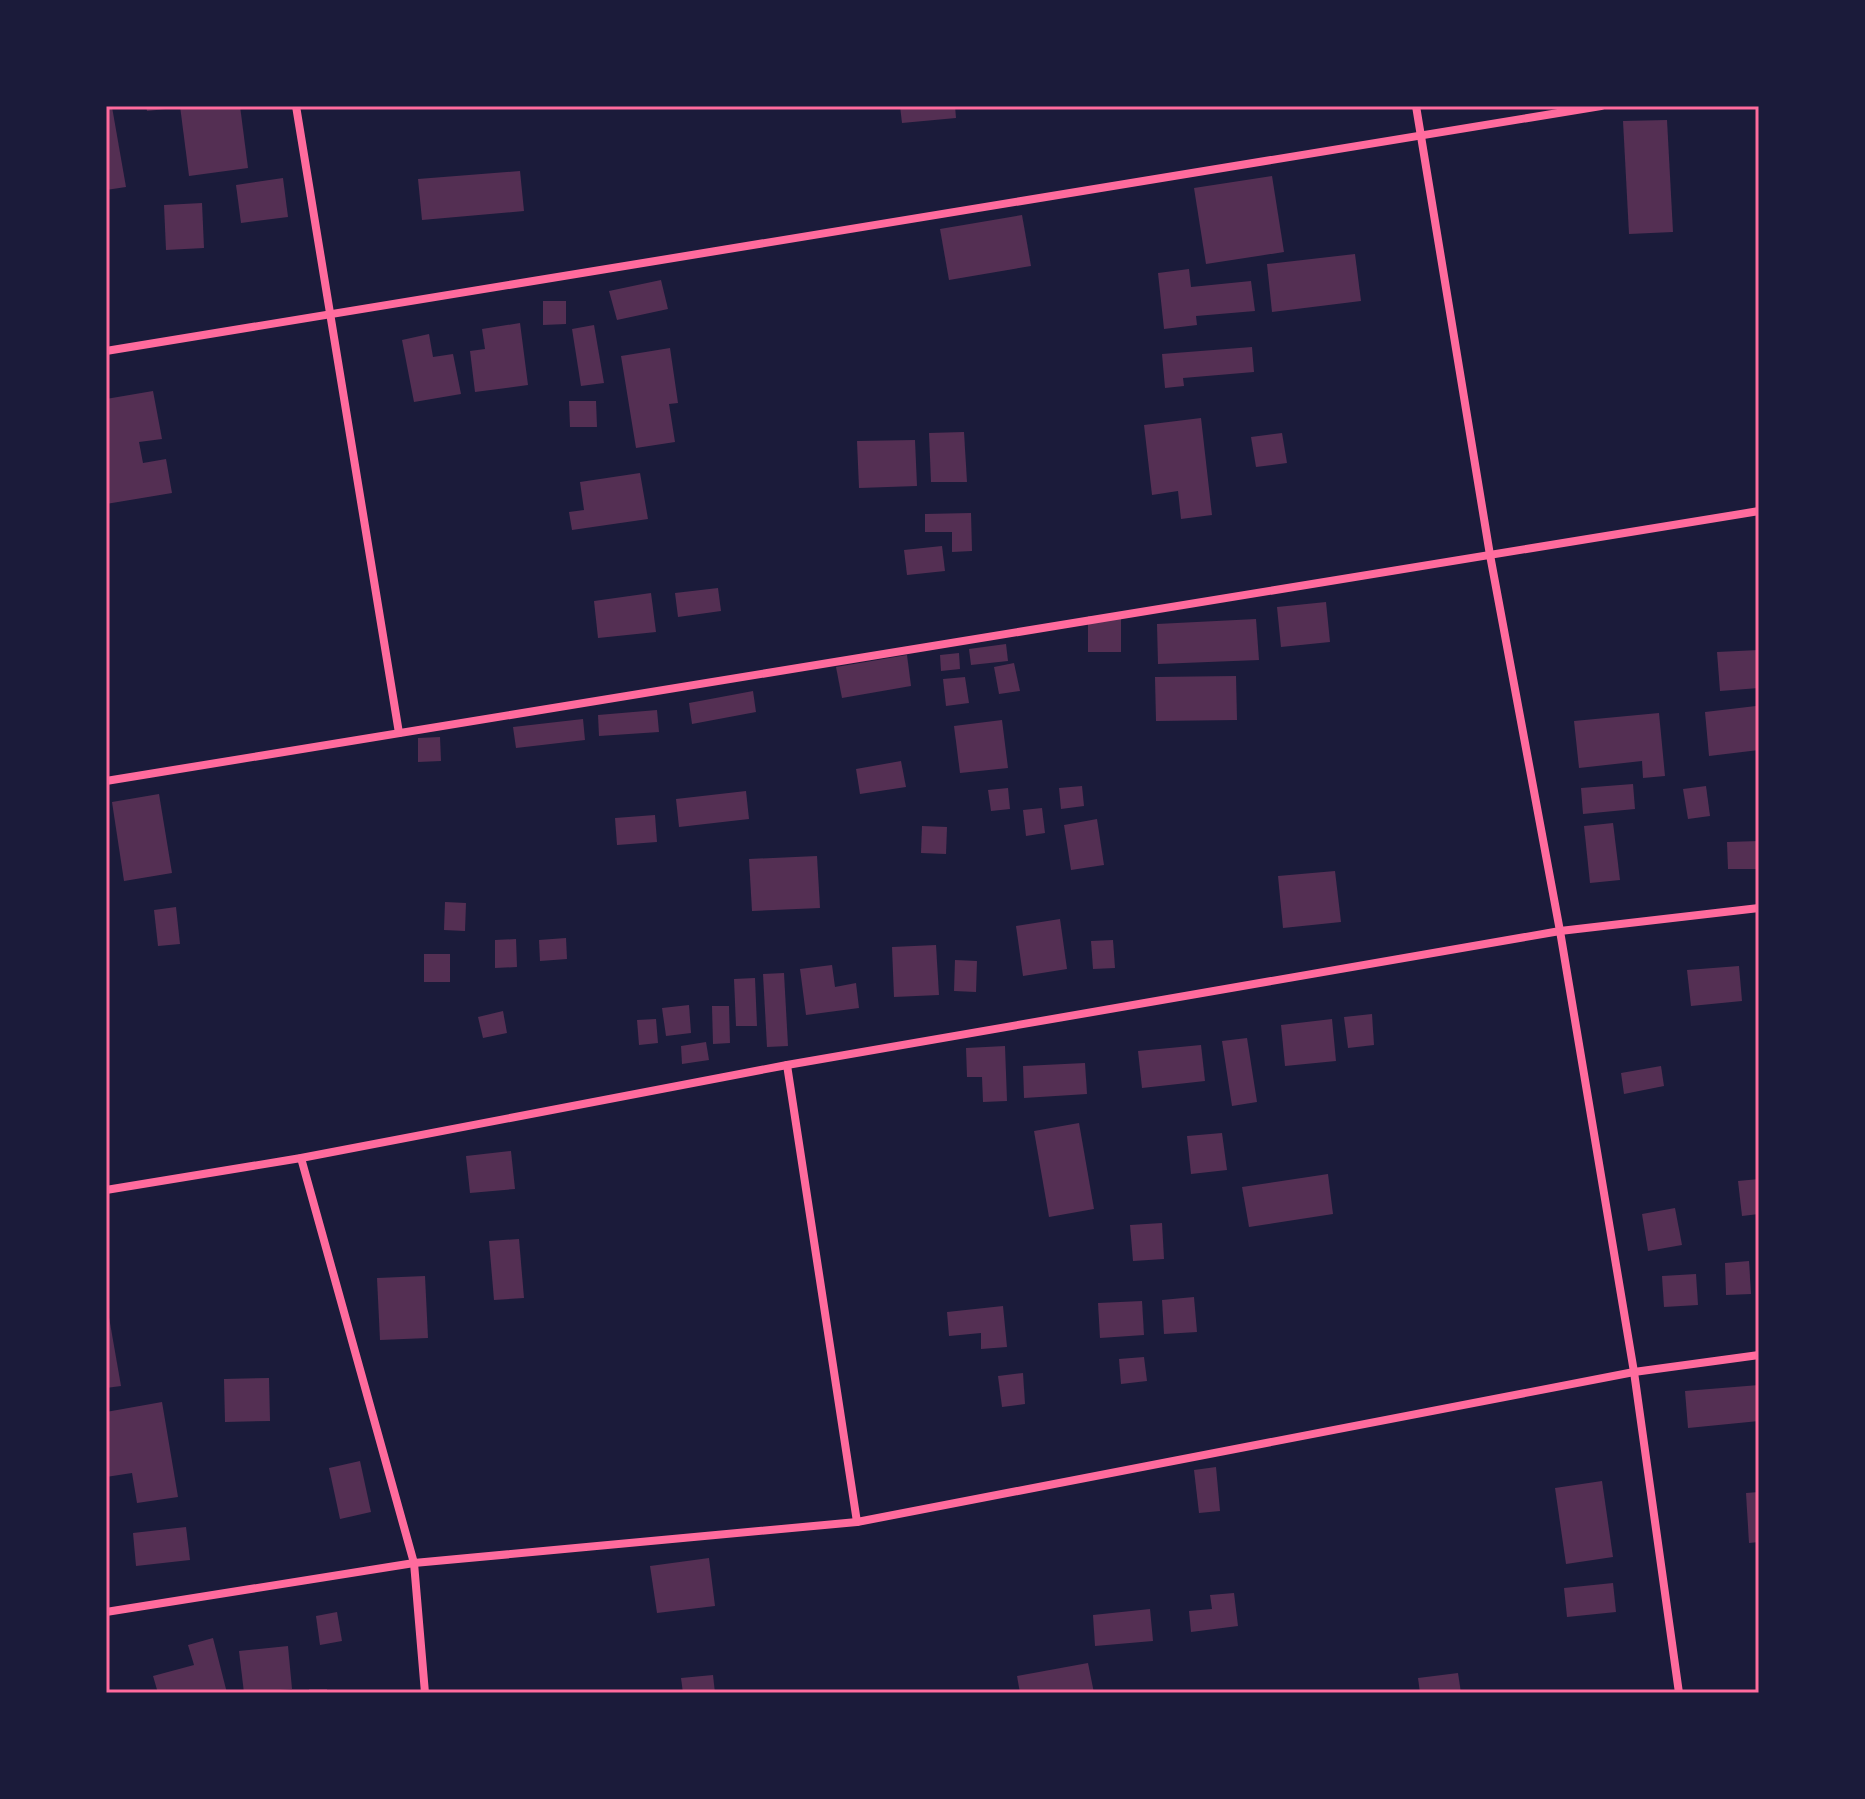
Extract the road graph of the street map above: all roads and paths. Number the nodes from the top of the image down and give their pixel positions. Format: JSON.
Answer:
{"nodes":[{"id":1,"x":296,"y":106,"type":"edge"},
{"id":2,"x":1416,"y":106,"type":"edge"},
{"id":3,"x":1601,"y":106,"type":"edge"},
{"id":4,"x":1421,"y":135,"type":"junction"},
{"id":5,"x":330,"y":315,"type":"junction"},
{"id":6,"x":106,"y":351,"type":"edge"},
{"id":7,"x":1759,"y":511,"type":"edge"},
{"id":8,"x":1490,"y":555,"type":"junction"},
{"id":9,"x":399,"y":733,"type":"junction"},
{"id":10,"x":106,"y":781,"type":"edge"},
{"id":11,"x":1759,"y":908,"type":"edge"},
{"id":12,"x":1560,"y":931,"type":"junction"},
{"id":13,"x":787,"y":1065,"type":"junction"},
{"id":14,"x":301,"y":1158,"type":"junction"},
{"id":15,"x":106,"y":1190,"type":"edge"},
{"id":16,"x":1759,"y":1355,"type":"edge"},
{"id":17,"x":1634,"y":1372,"type":"junction"},
{"id":18,"x":857,"y":1522,"type":"junction"},
{"id":19,"x":414,"y":1563,"type":"junction"},
{"id":20,"x":106,"y":1612,"type":"edge"},
{"id":21,"x":425,"y":1693,"type":"edge"},
{"id":22,"x":1679,"y":1693,"type":"edge"}],
"edges":[{"from":1,"to":5,"type":"street"},
{"from":2,"to":4,"type":"street"},
{"from":3,"to":4,"type":"street"},
{"from":4,"to":5,"type":"street"},
{"from":4,"to":8,"type":"street"},
{"from":5,"to":6,"type":"street"},
{"from":5,"to":9,"type":"street"},
{"from":7,"to":8,"type":"street"},
{"from":8,"to":9,"type":"street"},
{"from":8,"to":12,"type":"street"},
{"from":9,"to":10,"type":"street"},
{"from":11,"to":12,"type":"street"},
{"from":12,"to":13,"type":"street"},
{"from":12,"to":17,"type":"street"},
{"from":13,"to":14,"type":"street"},
{"from":13,"to":18,"type":"street"},
{"from":14,"to":15,"type":"street"},
{"from":14,"to":19,"type":"street"},
{"from":16,"to":17,"type":"street"},
{"from":17,"to":18,"type":"street"},
{"from":17,"to":22,"type":"street"},
{"from":18,"to":19,"type":"street"},
{"from":19,"to":20,"type":"street"},
{"from":19,"to":21,"type":"street"}]}
